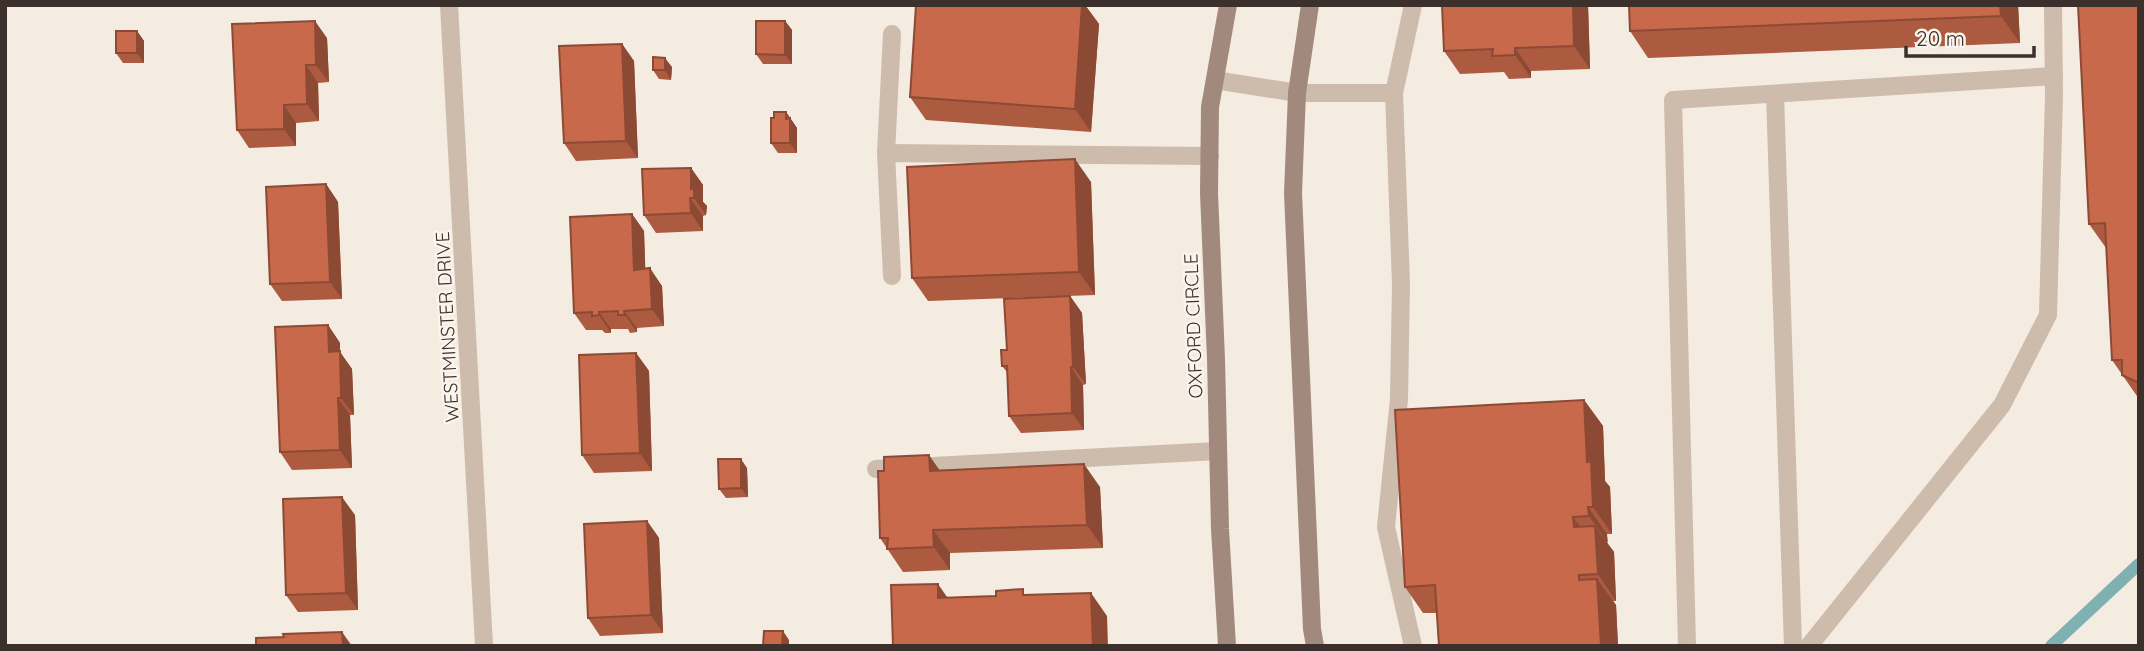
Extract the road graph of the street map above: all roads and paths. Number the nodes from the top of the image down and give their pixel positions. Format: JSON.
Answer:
{"nodes":[{"id":1,"x":450,"y":5,"type":"edge"},
{"id":2,"x":1228,"y":5,"type":"edge"},
{"id":3,"x":1310,"y":5,"type":"edge"},
{"id":4,"x":1413,"y":5,"type":"edge"},
{"id":5,"x":2053,"y":5,"type":"edge"},
{"id":6,"x":892,"y":34,"type":"dead end"},
{"id":7,"x":2054,"y":76,"type":"junction"},
{"id":8,"x":1215,"y":80,"type":"junction"},
{"id":9,"x":1297,"y":93,"type":"junction"},
{"id":10,"x":1394,"y":93,"type":"junction"},
{"id":11,"x":1774,"y":94,"type":"junction"},
{"id":12,"x":886,"y":153,"type":"junction"},
{"id":13,"x":1210,"y":156,"type":"junction"},
{"id":14,"x":892,"y":276,"type":"dead end"},
{"id":15,"x":1218,"y":451,"type":"junction"},
{"id":16,"x":876,"y":469,"type":"edge"},
{"id":17,"x":484,"y":646,"type":"edge"},
{"id":18,"x":1227,"y":646,"type":"edge"},
{"id":19,"x":1315,"y":646,"type":"edge"},
{"id":20,"x":1413,"y":646,"type":"edge"},
{"id":21,"x":1687,"y":646,"type":"edge"},
{"id":22,"x":1793,"y":646,"type":"edge"},
{"id":23,"x":1809,"y":646,"type":"edge"}],
"edges":[{"from":1,"to":17,"type":"street","name":"WESTMINSTER DRIVE"},
{"from":2,"to":8,"type":"street","name":"OXFORD CIRCLE"},
{"from":3,"to":9,"type":"street"},
{"from":4,"to":10,"type":"street"},
{"from":5,"to":7,"type":"street"},
{"from":6,"to":12,"type":"street"},
{"from":7,"to":11,"type":"street"},
{"from":7,"to":23,"type":"street"},
{"from":8,"to":9,"type":"street"},
{"from":8,"to":13,"type":"street","name":"OXFORD CIRCLE"},
{"from":9,"to":10,"type":"street"},
{"from":9,"to":19,"type":"street"},
{"from":10,"to":20,"type":"street"},
{"from":11,"to":21,"type":"street"},
{"from":11,"to":22,"type":"street"},
{"from":12,"to":13,"type":"street"},
{"from":12,"to":14,"type":"street"},
{"from":13,"to":15,"type":"street","name":"OXFORD CIRCLE"},
{"from":15,"to":16,"type":"street"},
{"from":15,"to":18,"type":"street","name":"OXFORD CIRCLE"}]}
